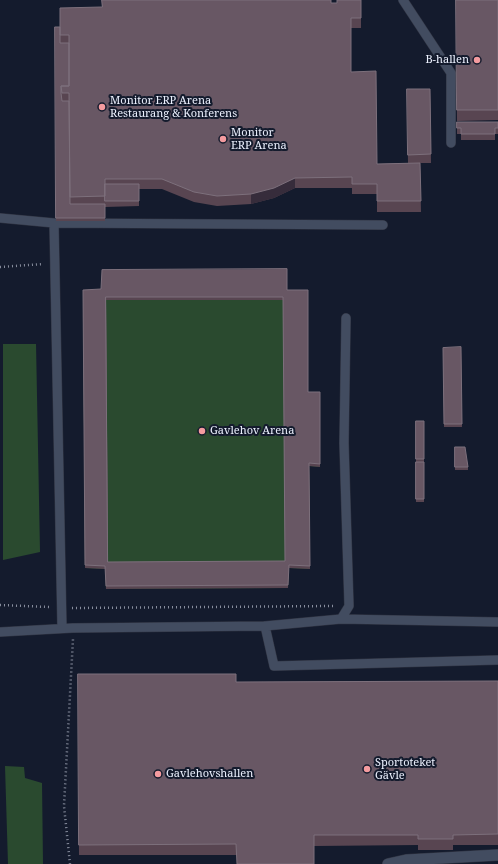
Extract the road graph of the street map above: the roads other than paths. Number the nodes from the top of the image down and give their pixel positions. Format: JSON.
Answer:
{"nodes":[{"id":1,"x":403,"y":0,"type":"edge"},
{"id":2,"x":451,"y":143,"type":"dead end"},
{"id":3,"x":0,"y":218,"type":"edge"},
{"id":4,"x":54,"y":223,"type":"junction"},
{"id":5,"x":383,"y":225,"type":"dead end"},
{"id":6,"x":346,"y":318,"type":"dead end"},
{"id":7,"x":341,"y":619,"type":"junction"},
{"id":8,"x":498,"y":622,"type":"edge"},
{"id":9,"x":265,"y":626,"type":"junction"},
{"id":10,"x":62,"y":628,"type":"junction"},
{"id":11,"x":0,"y":632,"type":"edge"},
{"id":12,"x":498,"y":660,"type":"edge"},
{"id":13,"x":498,"y":854,"type":"edge"},
{"id":14,"x":388,"y":864,"type":"edge"}],
"edges":[{"from":1,"to":2,"type":"lane"},
{"from":3,"to":4,"type":"lane"},
{"from":4,"to":5,"type":"lane"},
{"from":4,"to":10,"type":"lane"},
{"from":6,"to":7,"type":"lane"},
{"from":7,"to":8,"type":"lane"},
{"from":7,"to":9,"type":"lane"},
{"from":9,"to":10,"type":"lane"},
{"from":9,"to":12,"type":"lane"},
{"from":10,"to":11,"type":"lane"},
{"from":13,"to":14,"type":"street"}]}
